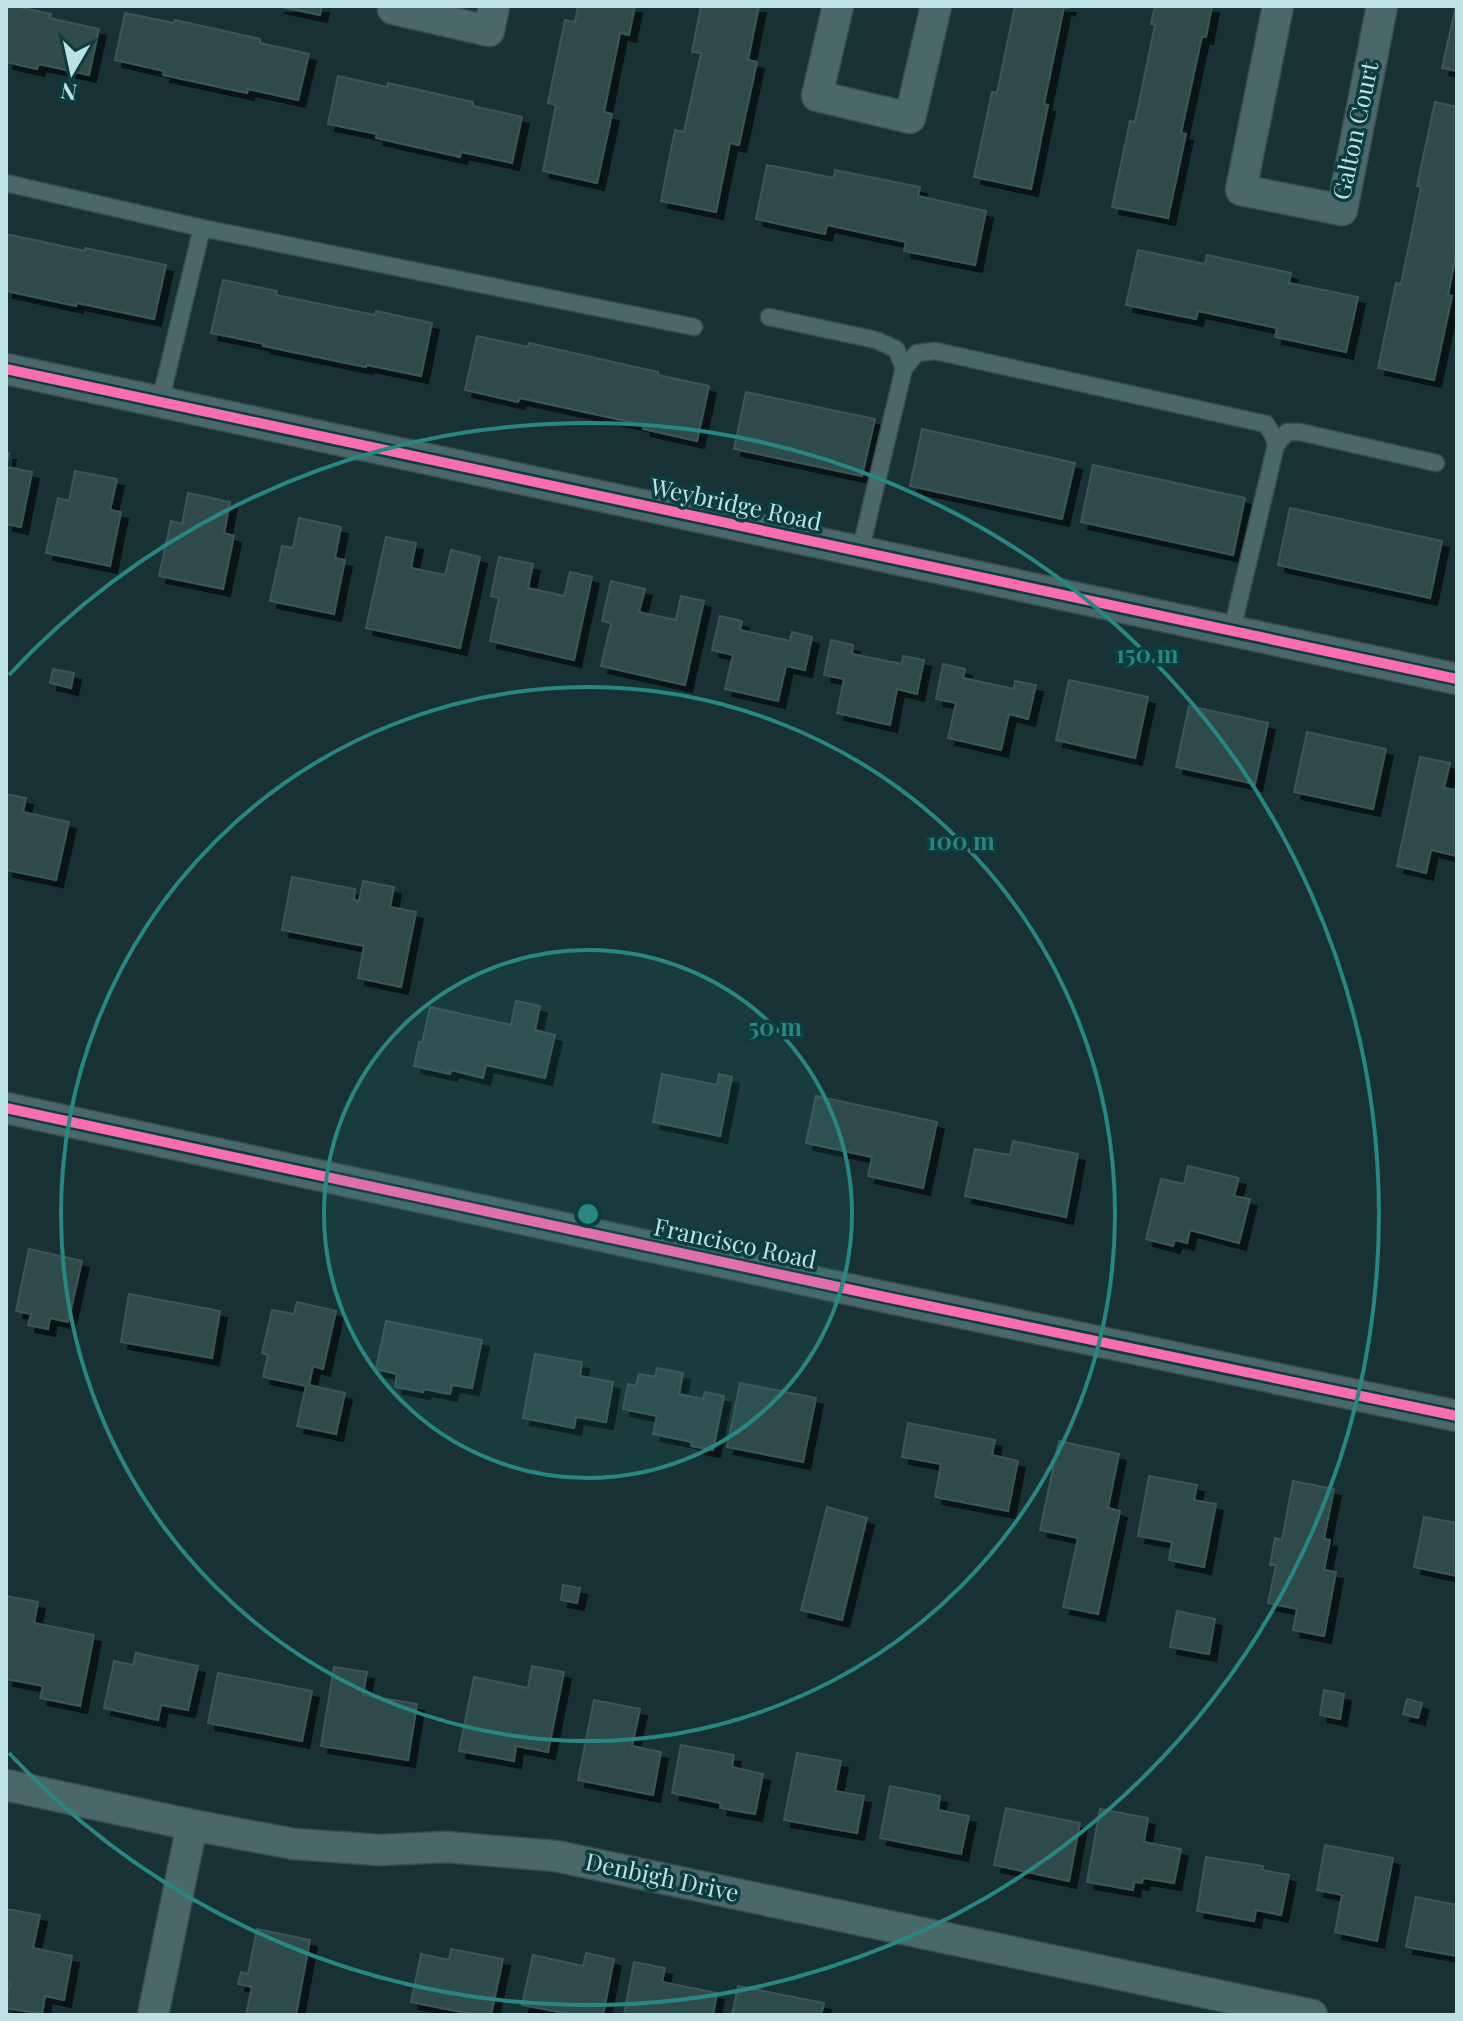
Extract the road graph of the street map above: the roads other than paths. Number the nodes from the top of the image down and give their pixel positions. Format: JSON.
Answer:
{"nodes":[{"id":1,"x":393,"y":6,"type":"edge"},
{"id":2,"x":494,"y":6,"type":"edge"},
{"id":3,"x":838,"y":6,"type":"edge"},
{"id":4,"x":936,"y":6,"type":"edge"},
{"id":5,"x":1278,"y":6,"type":"edge"},
{"id":6,"x":1382,"y":6,"type":"edge"},
{"id":7,"x":6,"y":183,"type":"edge"},
{"id":8,"x":202,"y":228,"type":"junction"},
{"id":9,"x":769,"y":317,"type":"dead end"},
{"id":10,"x":694,"y":327,"type":"dead end"},
{"id":11,"x":904,"y":368,"type":"junction"},
{"id":12,"x":6,"y":369,"type":"edge"},
{"id":13,"x":160,"y":402,"type":"junction"},
{"id":14,"x":1276,"y":445,"type":"junction"},
{"id":15,"x":1436,"y":463,"type":"dead end"},
{"id":16,"x":860,"y":552,"type":"junction"},
{"id":17,"x":1232,"y":630,"type":"junction"},
{"id":18,"x":1457,"y":679,"type":"edge"},
{"id":19,"x":6,"y":1108,"type":"edge"},
{"id":20,"x":1457,"y":1416,"type":"edge"},
{"id":21,"x":6,"y":1785,"type":"edge"},
{"id":22,"x":192,"y":1825,"type":"junction"},
{"id":23,"x":153,"y":2015,"type":"edge"},
{"id":24,"x":1312,"y":2015,"type":"edge"}],
"edges":[{"from":1,"to":2,"type":"street"},
{"from":3,"to":4,"type":"street"},
{"from":5,"to":6,"type":"street","name":"Galton Court"},
{"from":7,"to":8,"type":"lane"},
{"from":8,"to":10,"type":"lane"},
{"from":8,"to":13,"type":"lane"},
{"from":9,"to":11,"type":"lane"},
{"from":11,"to":14,"type":"lane"},
{"from":11,"to":16,"type":"lane"},
{"from":12,"to":13,"type":"street","name":"Weybridge Road"},
{"from":13,"to":16,"type":"street","name":"Weybridge Road"},
{"from":14,"to":15,"type":"lane"},
{"from":14,"to":17,"type":"lane"},
{"from":16,"to":17,"type":"street","name":"Weybridge Road"},
{"from":17,"to":18,"type":"street","name":"Weybridge Road"},
{"from":19,"to":20,"type":"street","name":"Francisco Road"},
{"from":21,"to":22,"type":"street","name":"Denbigh Drive"},
{"from":22,"to":23,"type":"street"},
{"from":22,"to":24,"type":"street","name":"Denbigh Drive"}]}
